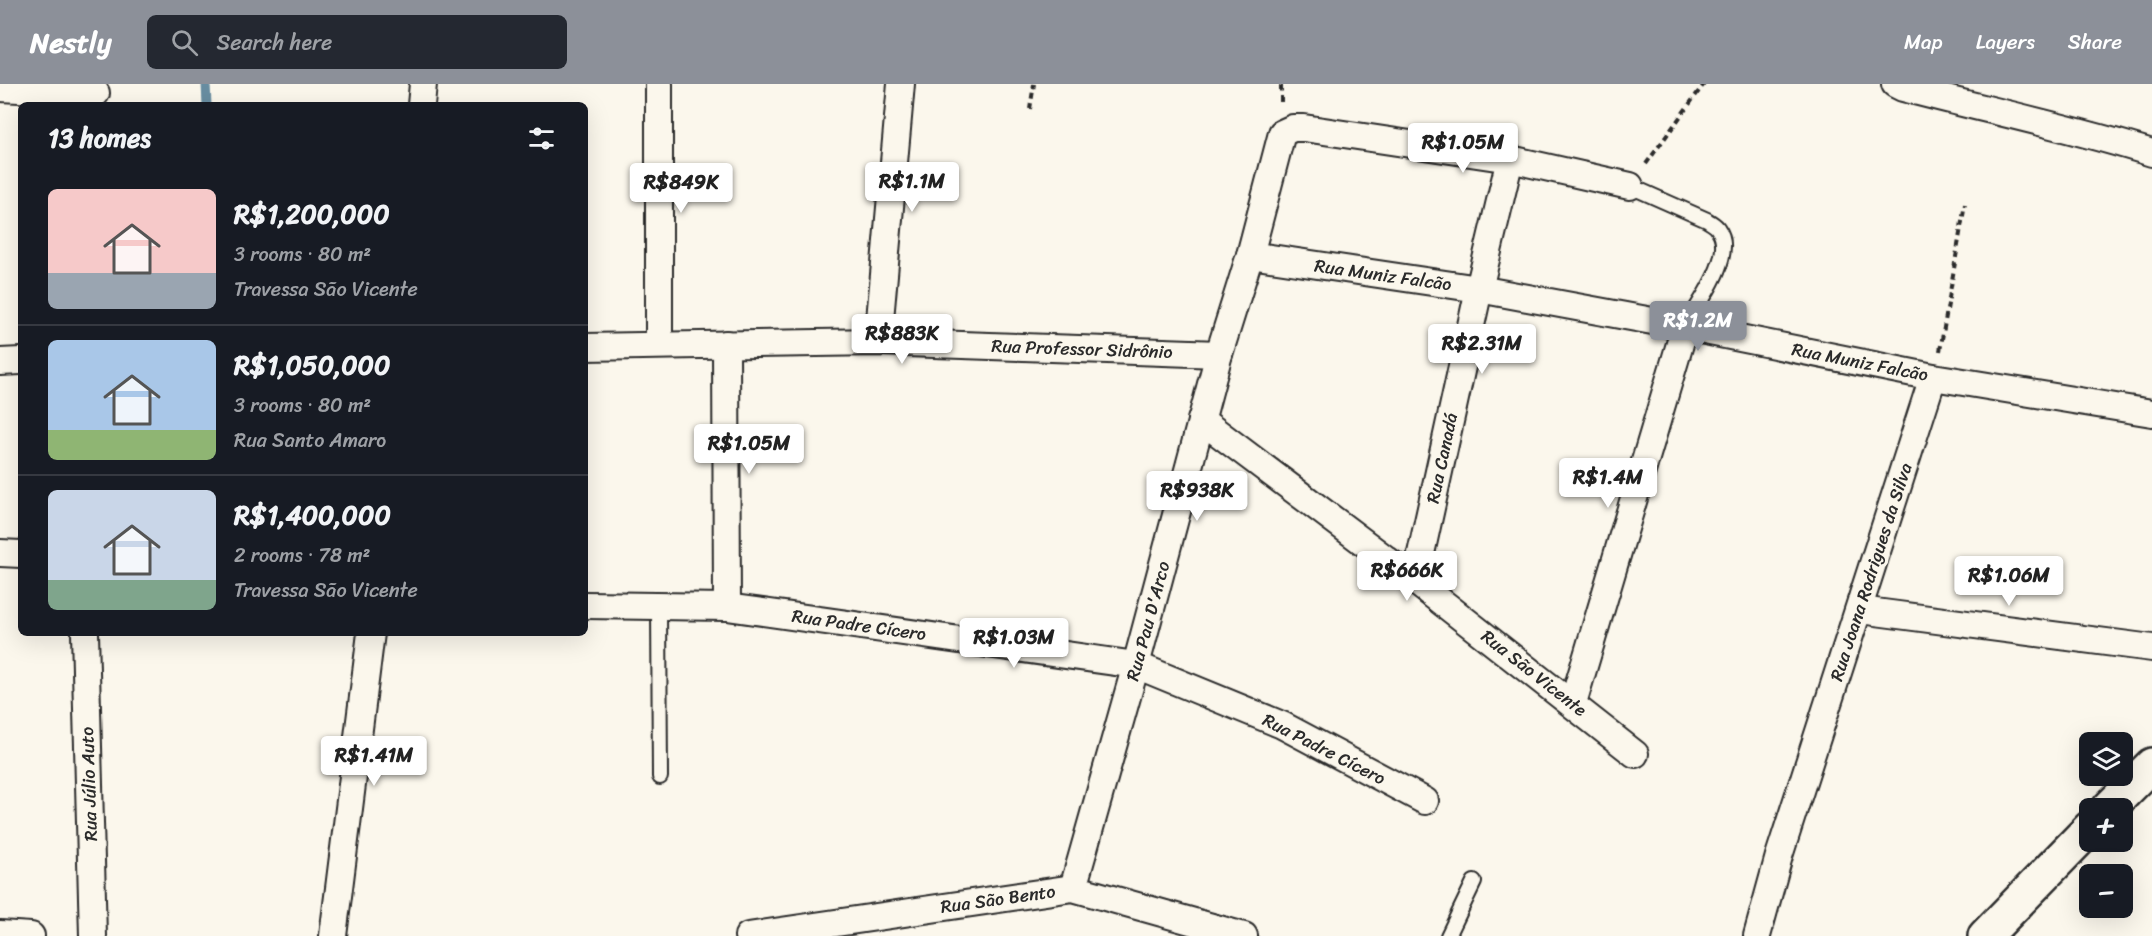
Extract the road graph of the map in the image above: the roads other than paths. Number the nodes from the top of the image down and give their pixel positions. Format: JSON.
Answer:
{"nodes":[{"id":1,"x":423,"y":84,"type":"edge"},
{"id":2,"x":659,"y":84,"type":"edge"},
{"id":3,"x":901,"y":84,"type":"edge"},
{"id":4,"x":1895,"y":84,"type":"edge"},
{"id":5,"x":0,"y":88,"type":"edge"},
{"id":6,"x":96,"y":94,"type":"edge"},
{"id":7,"x":421,"y":102,"type":"edge"},
{"id":8,"x":2152,"y":153,"type":"edge"},
{"id":9,"x":1510,"y":159,"type":"junction"},
{"id":10,"x":1630,"y":186,"type":"joint"},
{"id":11,"x":1250,"y":255,"type":"junction"},
{"id":12,"x":1479,"y":289,"type":"junction"},
{"id":13,"x":1684,"y":327,"type":"junction"},
{"id":14,"x":878,"y":342,"type":"junction"},
{"id":15,"x":726,"y":344,"type":"junction"},
{"id":16,"x":659,"y":345,"type":"junction"},
{"id":17,"x":588,"y":347,"type":"edge"},
{"id":18,"x":1219,"y":354,"type":"junction"},
{"id":19,"x":18,"y":361,"type":"edge"},
{"id":20,"x":0,"y":362,"type":"edge"},
{"id":21,"x":1933,"y":377,"type":"junction"},
{"id":22,"x":2152,"y":412,"type":"edge"},
{"id":23,"x":1201,"y":420,"type":"junction"},
{"id":24,"x":0,"y":554,"type":"edge"},
{"id":25,"x":18,"y":554,"type":"edge"},
{"id":26,"x":1416,"y":581,"type":"junction"},
{"id":27,"x":588,"y":604,"type":"edge"},
{"id":28,"x":659,"y":605,"type":"junction"},
{"id":29,"x":727,"y":607,"type":"junction"},
{"id":30,"x":1860,"y":610,"type":"junction"},
{"id":31,"x":85,"y":636,"type":"edge"},
{"id":32,"x":371,"y":636,"type":"edge"},
{"id":33,"x":2152,"y":648,"type":"edge"},
{"id":34,"x":1136,"y":665,"type":"junction"},
{"id":35,"x":1573,"y":703,"type":"junction"},
{"id":36,"x":1635,"y":754,"type":"dead end"},
{"id":37,"x":2152,"y":765,"type":"edge"},
{"id":38,"x":660,"y":777,"type":"dead end"},
{"id":39,"x":2119,"y":798,"type":"edge"},
{"id":40,"x":1425,"y":801,"type":"dead end"},
{"id":41,"x":2079,"y":839,"type":"edge"},
{"id":42,"x":1474,"y":882,"type":"dead end"},
{"id":43,"x":1073,"y":888,"type":"junction"},
{"id":44,"x":0,"y":934,"type":"edge"},
{"id":45,"x":31,"y":936,"type":"edge"},
{"id":46,"x":93,"y":936,"type":"edge"},
{"id":47,"x":333,"y":936,"type":"edge"},
{"id":48,"x":748,"y":936,"type":"edge"},
{"id":49,"x":1244,"y":936,"type":"edge"},
{"id":50,"x":1448,"y":936,"type":"edge"},
{"id":51,"x":1757,"y":936,"type":"edge"},
{"id":52,"x":1985,"y":936,"type":"edge"}],
"edges":[{"from":1,"to":7,"type":"street"},
{"from":2,"to":16,"type":"street"},
{"from":3,"to":14,"type":"street"},
{"from":4,"to":8,"type":"street"},
{"from":5,"to":6,"type":"street"},
{"from":9,"to":10,"type":"street"},
{"from":9,"to":11,"type":"street","name":"Rua Pau D'Arco"},
{"from":9,"to":12,"type":"street","name":"Rua Canadá"},
{"from":10,"to":13,"type":"lane"},
{"from":11,"to":12,"type":"street","name":"Rua Muniz Falcão"},
{"from":11,"to":18,"type":"street","name":"Rua Pau D'Arco"},
{"from":12,"to":13,"type":"street","name":"Rua Muniz Falcão"},
{"from":12,"to":26,"type":"street","name":"Rua Canadá"},
{"from":13,"to":21,"type":"street","name":"Rua Muniz Falcão"},
{"from":13,"to":35,"type":"street"},
{"from":14,"to":15,"type":"street","name":"Rua Professor Sidrônio"},
{"from":14,"to":18,"type":"street","name":"Rua Professor Sidrônio"},
{"from":15,"to":16,"type":"street","name":"Rua Professor Sidrônio"},
{"from":15,"to":29,"type":"street"},
{"from":16,"to":17,"type":"street","name":"Rua Professor Sidrônio"},
{"from":18,"to":23,"type":"street","name":"Rua Pau D'Arco"},
{"from":19,"to":20,"type":"street"},
{"from":21,"to":22,"type":"street","name":"Rua Muniz Falcão"},
{"from":21,"to":30,"type":"street","name":"Rua Joana Rodrigues da Silva"},
{"from":23,"to":26,"type":"street","name":"Rua São Vicente"},
{"from":23,"to":34,"type":"street","name":"Rua Pau D'Arco"},
{"from":24,"to":25,"type":"street"},
{"from":26,"to":35,"type":"street","name":"Rua São Vicente"},
{"from":27,"to":28,"type":"street","name":"Rua Padre Cícero"},
{"from":28,"to":29,"type":"street","name":"Rua Padre Cícero"},
{"from":28,"to":38,"type":"lane"},
{"from":29,"to":34,"type":"street","name":"Rua Padre Cícero"},
{"from":30,"to":33,"type":"street"},
{"from":30,"to":51,"type":"street","name":"Rua Joana Rodrigues da Silva"},
{"from":31,"to":46,"type":"street","name":"Rua Júlio Auto"},
{"from":32,"to":47,"type":"street"},
{"from":34,"to":40,"type":"street","name":"Rua Padre Cícero"},
{"from":34,"to":43,"type":"street","name":"Rua Pau D'Arco"},
{"from":35,"to":36,"type":"street","name":"Rua São Vicente"},
{"from":37,"to":39,"type":"street"},
{"from":41,"to":52,"type":"street"},
{"from":42,"to":50,"type":"lane"},
{"from":43,"to":48,"type":"street","name":"Rua São Bento"},
{"from":43,"to":49,"type":"street","name":"Rua São Bento"},
{"from":44,"to":45,"type":"street"}]}
